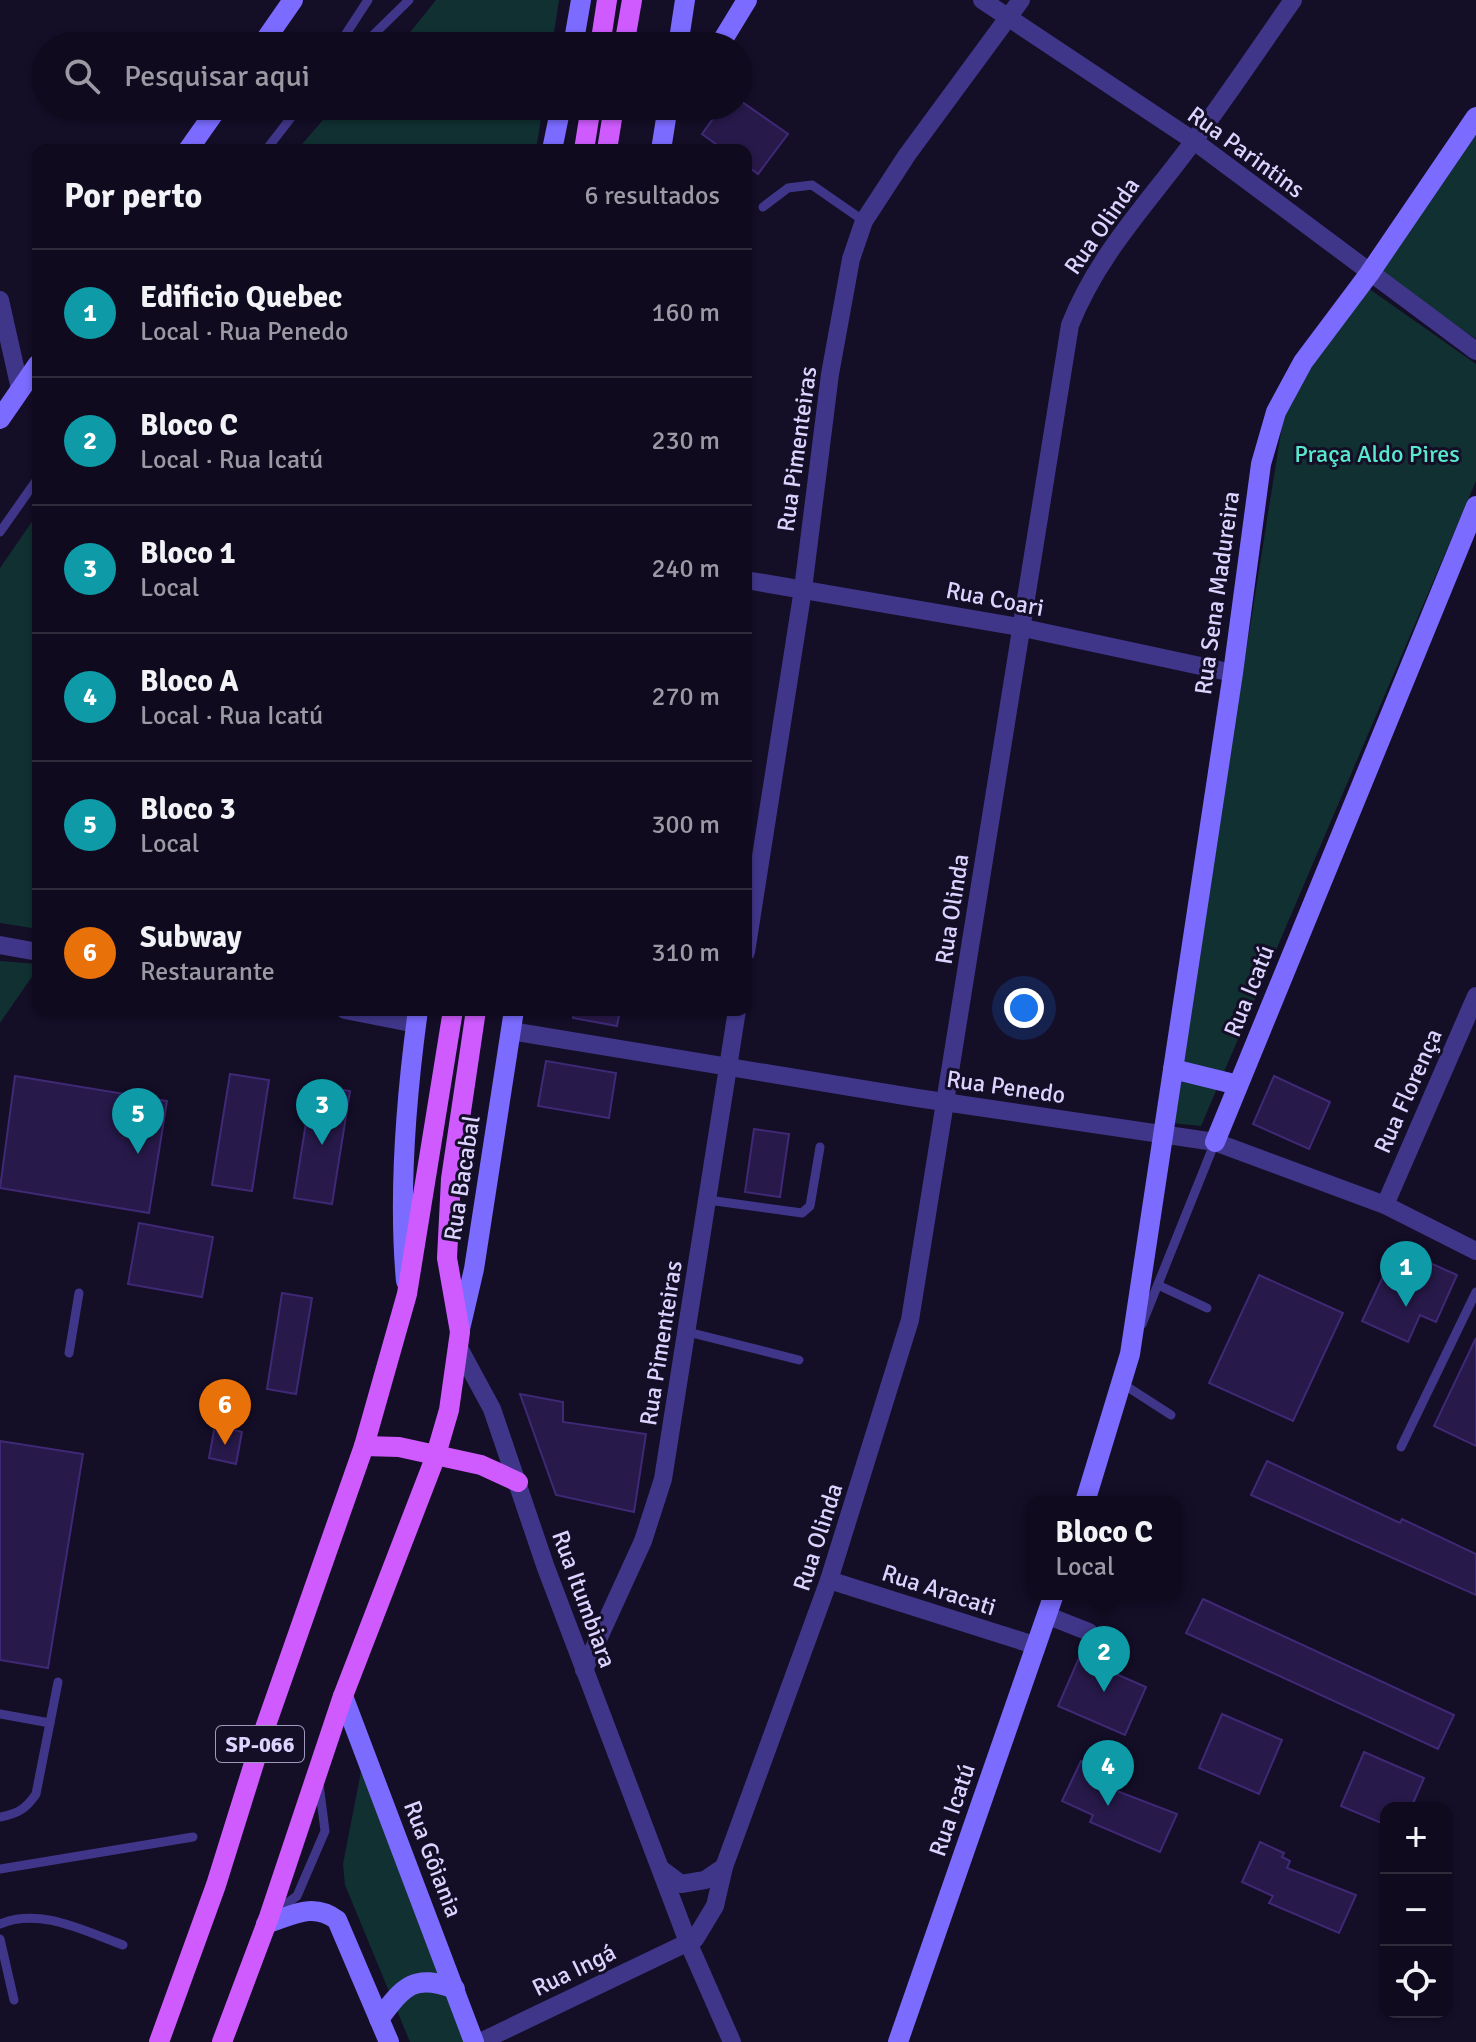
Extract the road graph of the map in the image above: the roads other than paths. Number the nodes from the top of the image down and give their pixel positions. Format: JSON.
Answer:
{"nodes":[{"id":1,"x":293,"y":0,"type":"edge"},
{"id":2,"x":368,"y":0,"type":"edge"},
{"id":3,"x":409,"y":0,"type":"edge"},
{"id":4,"x":581,"y":0,"type":"edge"},
{"id":5,"x":607,"y":0,"type":"edge"},
{"id":6,"x":632,"y":0,"type":"edge"},
{"id":7,"x":685,"y":0,"type":"edge"},
{"id":8,"x":747,"y":0,"type":"edge"},
{"id":9,"x":982,"y":0,"type":"edge"},
{"id":10,"x":1021,"y":0,"type":"edge"},
{"id":11,"x":1293,"y":0,"type":"edge"},
{"id":12,"x":1007,"y":19,"type":"junction"},
{"id":13,"x":271,"y":32,"type":"edge"},
{"id":14,"x":347,"y":32,"type":"edge"},
{"id":15,"x":376,"y":32,"type":"edge"},
{"id":16,"x":575,"y":32,"type":"edge"},
{"id":17,"x":602,"y":32,"type":"edge"},
{"id":18,"x":626,"y":32,"type":"edge"},
{"id":19,"x":680,"y":32,"type":"edge"},
{"id":20,"x":728,"y":32,"type":"edge"},
{"id":21,"x":1476,"y":117,"type":"edge"},
{"id":22,"x":209,"y":120,"type":"edge"},
{"id":23,"x":289,"y":120,"type":"edge"},
{"id":24,"x":558,"y":120,"type":"edge"},
{"id":25,"x":589,"y":120,"type":"edge"},
{"id":26,"x":612,"y":120,"type":"edge"},
{"id":27,"x":666,"y":120,"type":"edge"},
{"id":28,"x":1194,"y":141,"type":"junction"},
{"id":29,"x":192,"y":144,"type":"edge"},
{"id":30,"x":271,"y":144,"type":"edge"},
{"id":31,"x":553,"y":144,"type":"edge"},
{"id":32,"x":585,"y":144,"type":"edge"},
{"id":33,"x":608,"y":144,"type":"edge"},
{"id":34,"x":662,"y":144,"type":"edge"},
{"id":35,"x":763,"y":207,"type":"dead end"},
{"id":36,"x":864,"y":221,"type":"junction"},
{"id":37,"x":1369,"y":274,"type":"junction"},
{"id":38,"x":0,"y":300,"type":"edge"},
{"id":39,"x":1476,"y":351,"type":"edge"},
{"id":40,"x":32,"y":372,"type":"edge"},
{"id":41,"x":20,"y":389,"type":"junction"},
{"id":42,"x":0,"y":419,"type":"edge"},
{"id":43,"x":32,"y":487,"type":"edge"},
{"id":44,"x":1476,"y":506,"type":"edge"},
{"id":45,"x":0,"y":532,"type":"edge"},
{"id":46,"x":752,"y":581,"type":"edge"},
{"id":47,"x":803,"y":589,"type":"junction"},
{"id":48,"x":1019,"y":627,"type":"junction"},
{"id":49,"x":1233,"y":673,"type":"junction"},
{"id":50,"x":752,"y":914,"type":"edge"},
{"id":51,"x":0,"y":945,"type":"edge"},
{"id":52,"x":32,"y":951,"type":"edge"},
{"id":53,"x":1476,"y":996,"type":"edge"},
{"id":54,"x":452,"y":1016,"type":"edge"},
{"id":55,"x":475,"y":1016,"type":"edge"},
{"id":56,"x":513,"y":1016,"type":"edge"},
{"id":57,"x":736,"y":1016,"type":"edge"},
{"id":58,"x":417,"y":1017,"type":"edge"},
{"id":59,"x":511,"y":1031,"type":"junction"},
{"id":60,"x":728,"y":1064,"type":"junction"},
{"id":61,"x":1173,"y":1069,"type":"junction"},
{"id":62,"x":1238,"y":1085,"type":"junction"},
{"id":63,"x":948,"y":1102,"type":"junction"},
{"id":64,"x":1163,"y":1134,"type":"junction"},
{"id":65,"x":1215,"y":1142,"type":"junction"},
{"id":66,"x":820,"y":1147,"type":"dead end"},
{"id":67,"x":708,"y":1200,"type":"junction"},
{"id":68,"x":1385,"y":1205,"type":"junction"},
{"id":69,"x":1476,"y":1251,"type":"edge"},
{"id":70,"x":1158,"y":1285,"type":"junction"},
{"id":71,"x":1476,"y":1292,"type":"edge"},
{"id":72,"x":79,"y":1293,"type":"dead end"},
{"id":73,"x":407,"y":1294,"type":"junction"},
{"id":74,"x":1207,"y":1308,"type":"dead end"},
{"id":75,"x":688,"y":1332,"type":"junction"},
{"id":76,"x":459,"y":1340,"type":"junction"},
{"id":77,"x":69,"y":1353,"type":"dead end"},
{"id":78,"x":1130,"y":1354,"type":"junction"},
{"id":79,"x":799,"y":1360,"type":"dead end"},
{"id":80,"x":1123,"y":1384,"type":"junction"},
{"id":81,"x":1171,"y":1415,"type":"dead end"},
{"id":82,"x":364,"y":1446,"type":"junction"},
{"id":83,"x":1401,"y":1447,"type":"dead end"},
{"id":84,"x":435,"y":1458,"type":"junction"},
{"id":85,"x":518,"y":1482,"type":"junction"},
{"id":86,"x":1087,"y":1496,"type":"edge"},
{"id":87,"x":829,"y":1580,"type":"junction"},
{"id":88,"x":1052,"y":1600,"type":"edge"},
{"id":89,"x":1046,"y":1615,"type":"junction"},
{"id":90,"x":1089,"y":1632,"type":"dead end"},
{"id":91,"x":1034,"y":1645,"type":"junction"},
{"id":92,"x":584,"y":1670,"type":"junction"},
{"id":93,"x":58,"y":1682,"type":"dead end"},
{"id":94,"x":343,"y":1696,"type":"junction"},
{"id":95,"x":0,"y":1714,"type":"edge"},
{"id":96,"x":50,"y":1723,"type":"junction"},
{"id":97,"x":0,"y":1817,"type":"edge"},
{"id":98,"x":193,"y":1837,"type":"dead end"},
{"id":99,"x":724,"y":1867,"type":"junction"},
{"id":100,"x":0,"y":1869,"type":"edge"},
{"id":101,"x":661,"y":1869,"type":"junction"},
{"id":102,"x":268,"y":1921,"type":"junction"},
{"id":103,"x":0,"y":1924,"type":"edge"},
{"id":104,"x":0,"y":1939,"type":"edge"},
{"id":105,"x":688,"y":1942,"type":"junction"},
{"id":106,"x":123,"y":1945,"type":"dead end"},
{"id":107,"x":455,"y":1989,"type":"junction"},
{"id":108,"x":14,"y":2000,"type":"dead end"},
{"id":109,"x":379,"y":2019,"type":"junction"},
{"id":110,"x":157,"y":2042,"type":"edge"},
{"id":111,"x":222,"y":2042,"type":"edge"},
{"id":112,"x":389,"y":2042,"type":"edge"},
{"id":113,"x":474,"y":2042,"type":"edge"},
{"id":114,"x":480,"y":2042,"type":"edge"},
{"id":115,"x":732,"y":2042,"type":"edge"},
{"id":116,"x":898,"y":2042,"type":"edge"}],
"edges":[{"from":1,"to":13,"type":"street"},
{"from":2,"to":14,"type":"lane"},
{"from":3,"to":15,"type":"lane"},
{"from":4,"to":16,"type":"street"},
{"from":5,"to":17,"type":"main road"},
{"from":6,"to":18,"type":"main road"},
{"from":7,"to":19,"type":"street"},
{"from":8,"to":20,"type":"street"},
{"from":9,"to":12,"type":"street","name":"Rua Parintins"},
{"from":10,"to":12,"type":"street","name":"Rua Pimenteiras"},
{"from":11,"to":28,"type":"street","name":"Rua Olinda"},
{"from":12,"to":28,"type":"street","name":"Rua Parintins"},
{"from":12,"to":36,"type":"street","name":"Rua Pimenteiras"},
{"from":21,"to":37,"type":"street","name":"Rua Sena Madureira"},
{"from":22,"to":29,"type":"street"},
{"from":23,"to":30,"type":"lane"},
{"from":24,"to":31,"type":"street"},
{"from":25,"to":32,"type":"main road"},
{"from":26,"to":33,"type":"main road"},
{"from":27,"to":34,"type":"street"},
{"from":28,"to":37,"type":"street","name":"Rua Parintins"},
{"from":28,"to":48,"type":"street","name":"Rua Olinda"},
{"from":35,"to":36,"type":"lane"},
{"from":36,"to":47,"type":"street","name":"Rua Pimenteiras"},
{"from":37,"to":39,"type":"street","name":"Rua Parintins"},
{"from":37,"to":49,"type":"street","name":"Rua Sena Madureira"},
{"from":38,"to":41,"type":"street"},
{"from":40,"to":41,"type":"street"},
{"from":41,"to":42,"type":"street"},
{"from":43,"to":45,"type":"lane"},
{"from":44,"to":62,"type":"street","name":"Rua Icatú"},
{"from":46,"to":47,"type":"street","name":"Rua Coari"},
{"from":47,"to":48,"type":"street","name":"Rua Coari"},
{"from":47,"to":50,"type":"street","name":"Rua Pimenteiras"},
{"from":48,"to":49,"type":"street","name":"Rua Coari"},
{"from":48,"to":63,"type":"street","name":"Rua Olinda"},
{"from":49,"to":61,"type":"street","name":"Rua Sena Madureira"},
{"from":51,"to":52,"type":"street"},
{"from":53,"to":68,"type":"street","name":"Rua Florença"},
{"from":54,"to":73,"type":"main road","number":"SP-066"},
{"from":55,"to":76,"type":"main road","number":"SP-066"},
{"from":56,"to":59,"type":"street","name":"Rua Bacabal"},
{"from":57,"to":60,"type":"street","name":"Rua Pimenteiras"},
{"from":58,"to":73,"type":"street"},
{"from":59,"to":60,"type":"street","name":"Rua Penedo"},
{"from":59,"to":76,"type":"street","name":"Rua Bacabal"},
{"from":60,"to":63,"type":"street","name":"Rua Penedo"},
{"from":60,"to":67,"type":"street","name":"Rua Pimenteiras"},
{"from":61,"to":62,"type":"street"},
{"from":61,"to":64,"type":"street","name":"Rua Sena Madureira"},
{"from":62,"to":65,"type":"street","name":"Rua Icatú"},
{"from":63,"to":64,"type":"street","name":"Rua Penedo"},
{"from":63,"to":87,"type":"street","name":"Rua Olinda"},
{"from":64,"to":65,"type":"street","name":"Rua Penedo"},
{"from":64,"to":78,"type":"street","name":"Rua Sena Madureira"},
{"from":65,"to":68,"type":"street","name":"Rua Penedo"},
{"from":65,"to":70,"type":"lane","name":"Rua Icatú"},
{"from":66,"to":67,"type":"lane"},
{"from":67,"to":75,"type":"street","name":"Rua Pimenteiras"},
{"from":68,"to":69,"type":"street","name":"Rua Penedo"},
{"from":70,"to":74,"type":"lane"},
{"from":70,"to":78,"type":"lane","name":"Rua Icatú"},
{"from":71,"to":83,"type":"lane"},
{"from":72,"to":77,"type":"lane"},
{"from":73,"to":82,"type":"main road","number":"SP-066"},
{"from":75,"to":79,"type":"lane"},
{"from":75,"to":92,"type":"street","name":"Rua Pimenteiras"},
{"from":76,"to":84,"type":"main road","number":"SP-066"},
{"from":76,"to":85,"type":"street","name":"Rua Itumbiara"},
{"from":78,"to":80,"type":"street","name":"Rua Icatú"},
{"from":80,"to":81,"type":"lane"},
{"from":80,"to":86,"type":"street","name":"Rua Icatú"},
{"from":82,"to":84,"type":"main road"},
{"from":82,"to":110,"type":"main road","number":"SP-066"},
{"from":84,"to":85,"type":"main road"},
{"from":84,"to":94,"type":"main road","number":"SP-066"},
{"from":85,"to":92,"type":"street","name":"Rua Itumbiara"},
{"from":87,"to":91,"type":"street","name":"Rua Aracati"},
{"from":87,"to":99,"type":"street","name":"Rua Olinda"},
{"from":88,"to":89,"type":"street","name":"Rua Icatú"},
{"from":89,"to":90,"type":"street"},
{"from":89,"to":91,"type":"street","name":"Rua Icatú"},
{"from":91,"to":116,"type":"street","name":"Rua Icatú"},
{"from":92,"to":101,"type":"street","name":"Rua Itumbiara"},
{"from":93,"to":96,"type":"lane"},
{"from":94,"to":102,"type":"main road","number":"SP-066"},
{"from":94,"to":107,"type":"street","name":"Rua Gôiania"},
{"from":95,"to":96,"type":"lane"},
{"from":96,"to":97,"type":"lane"},
{"from":98,"to":100,"type":"lane"},
{"from":99,"to":101,"type":"street"},
{"from":99,"to":105,"type":"street","name":"Rua Olinda"},
{"from":101,"to":105,"type":"street","name":"Rua Itumbiara"},
{"from":102,"to":109,"type":"street"},
{"from":102,"to":111,"type":"main road","number":"SP-066"},
{"from":103,"to":106,"type":"lane"},
{"from":104,"to":108,"type":"lane"},
{"from":105,"to":114,"type":"street","name":"Rua Ingá"},
{"from":105,"to":115,"type":"street"},
{"from":107,"to":109,"type":"street"},
{"from":107,"to":113,"type":"street","name":"Rua Gôiania"},
{"from":109,"to":112,"type":"street"}]}
